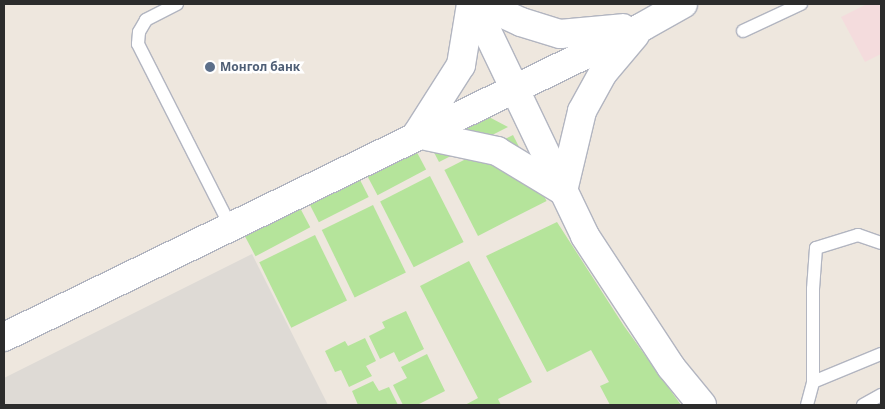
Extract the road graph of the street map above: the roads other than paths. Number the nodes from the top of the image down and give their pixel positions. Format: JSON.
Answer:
{"nodes":[{"id":1,"x":177,"y":4,"type":"edge"},
{"id":2,"x":473,"y":4,"type":"edge"},
{"id":3,"x":482,"y":4,"type":"edge"},
{"id":4,"x":683,"y":4,"type":"edge"},
{"id":5,"x":801,"y":4,"type":"edge"},
{"id":6,"x":642,"y":27,"type":"junction"},
{"id":7,"x":743,"y":31,"type":"dead end"},
{"id":8,"x":516,"y":87,"type":"junction"},
{"id":9,"x":417,"y":134,"type":"junction"},
{"id":10,"x":563,"y":191,"type":"junction"},
{"id":11,"x":231,"y":226,"type":"junction"},
{"id":12,"x":881,"y":243,"type":"edge"},
{"id":13,"x":4,"y":337,"type":"edge"},
{"id":14,"x":881,"y":354,"type":"edge"},
{"id":15,"x":813,"y":382,"type":"junction"},
{"id":16,"x":881,"y":395,"type":"edge"},
{"id":17,"x":702,"y":405,"type":"edge"},
{"id":18,"x":807,"y":405,"type":"edge"},
{"id":19,"x":863,"y":405,"type":"edge"}],
"edges":[{"from":1,"to":11,"type":"lane"},
{"from":2,"to":8,"type":"main road"},
{"from":2,"to":9,"type":"main road"},
{"from":3,"to":6,"type":"main road"},
{"from":4,"to":6,"type":"main road"},
{"from":5,"to":7,"type":"lane"},
{"from":6,"to":8,"type":"main road"},
{"from":6,"to":10,"type":"main road"},
{"from":8,"to":9,"type":"main road"},
{"from":8,"to":10,"type":"main road"},
{"from":9,"to":10,"type":"main road"},
{"from":9,"to":11,"type":"main road"},
{"from":10,"to":17,"type":"main road"},
{"from":11,"to":13,"type":"main road"},
{"from":12,"to":15,"type":"lane"},
{"from":14,"to":15,"type":"lane"},
{"from":15,"to":18,"type":"lane"},
{"from":16,"to":19,"type":"lane"}]}
